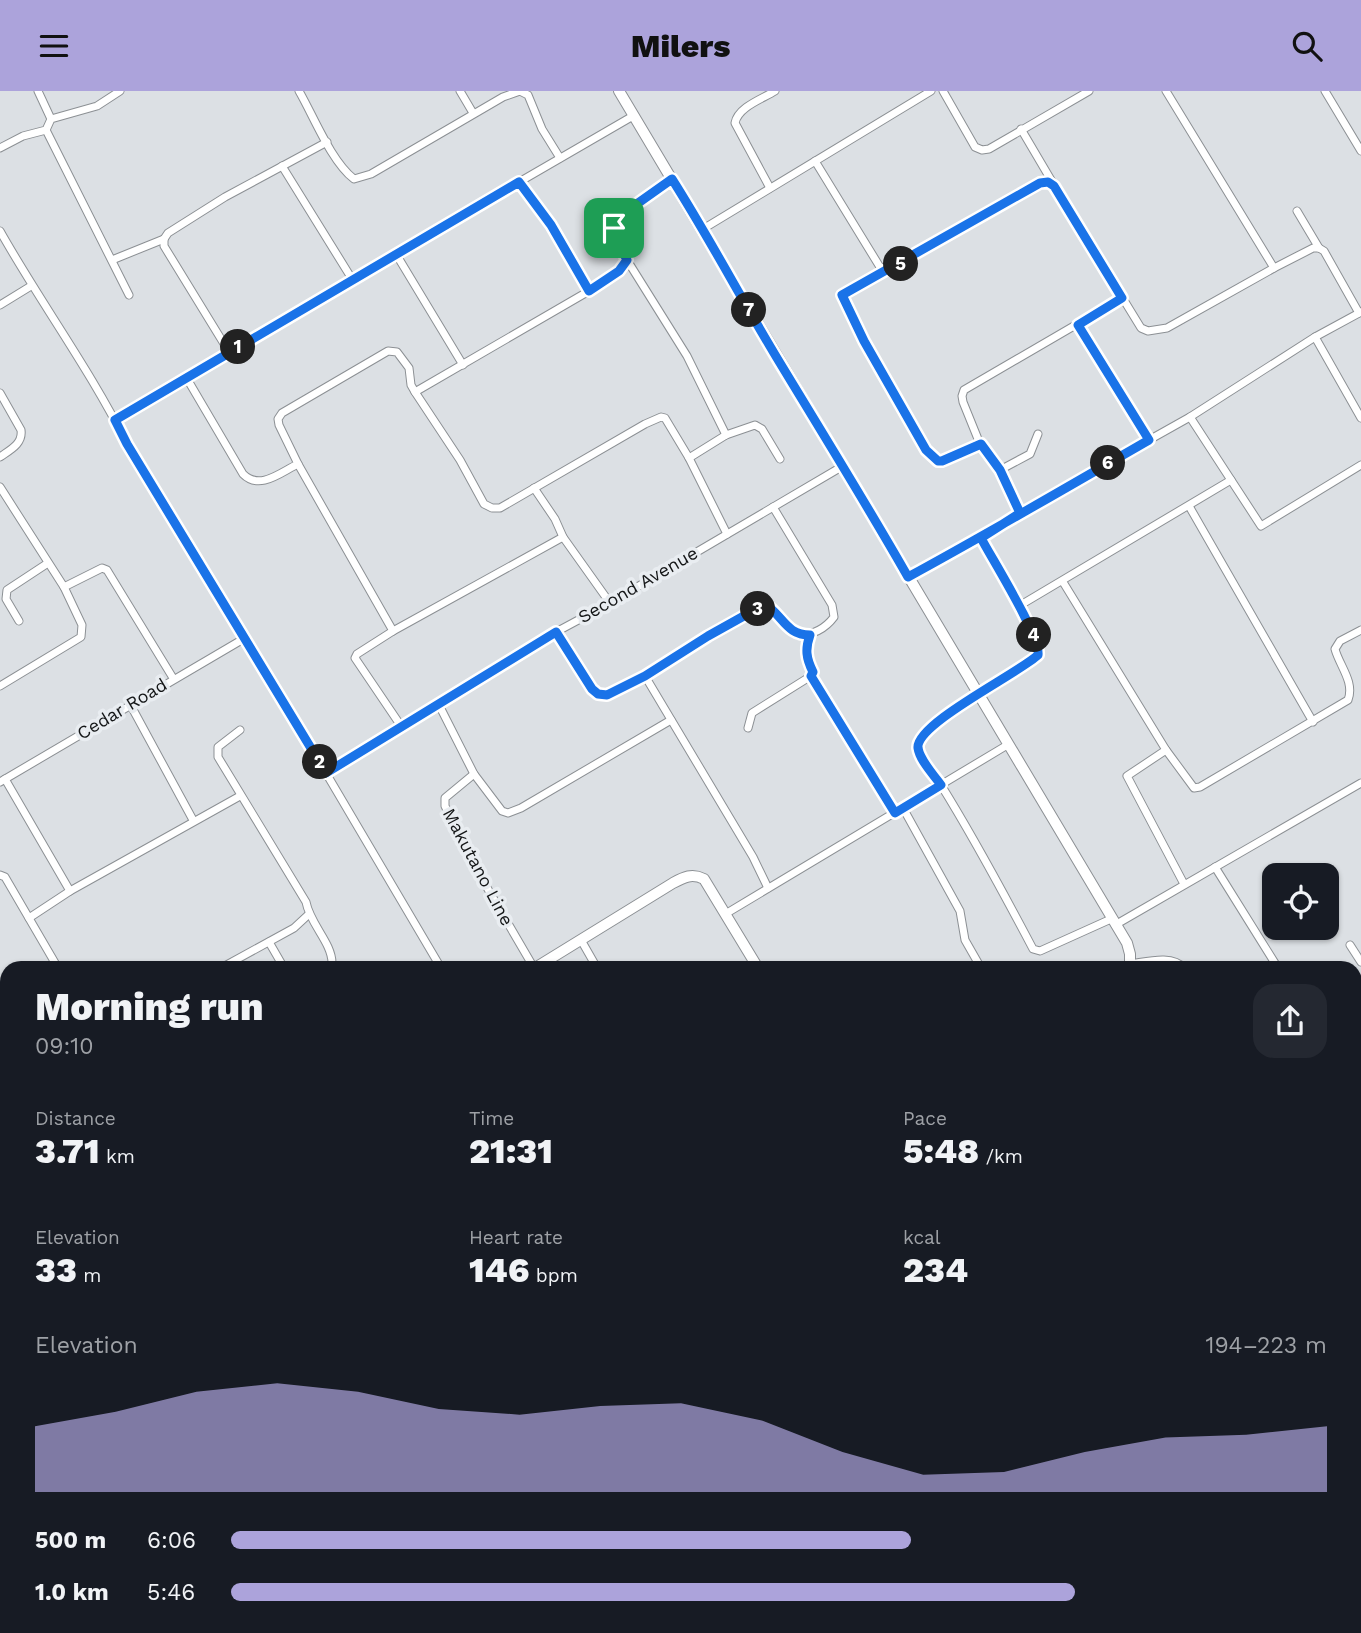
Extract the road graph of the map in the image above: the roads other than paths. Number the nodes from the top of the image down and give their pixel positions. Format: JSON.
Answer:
{"nodes":[{"id":1,"x":38,"y":91,"type":"edge"},
{"id":2,"x":120,"y":91,"type":"edge"},
{"id":3,"x":299,"y":91,"type":"edge"},
{"id":4,"x":460,"y":91,"type":"edge"},
{"id":5,"x":620,"y":91,"type":"edge"},
{"id":6,"x":775,"y":91,"type":"edge"},
{"id":7,"x":931,"y":91,"type":"edge"},
{"id":8,"x":943,"y":91,"type":"edge"},
{"id":9,"x":1089,"y":91,"type":"edge"},
{"id":10,"x":1166,"y":91,"type":"edge"},
{"id":11,"x":1325,"y":91,"type":"edge"},
{"id":12,"x":473,"y":113,"type":"junction"},
{"id":13,"x":633,"y":116,"type":"junction"},
{"id":14,"x":51,"y":119,"type":"junction"},
{"id":15,"x":1021,"y":129,"type":"junction"},
{"id":16,"x":46,"y":130,"type":"junction"},
{"id":17,"x":327,"y":142,"type":"junction"},
{"id":18,"x":0,"y":148,"type":"edge"},
{"id":19,"x":1361,"y":151,"type":"edge"},
{"id":20,"x":560,"y":158,"type":"junction"},
{"id":21,"x":815,"y":162,"type":"junction"},
{"id":22,"x":282,"y":166,"type":"junction"},
{"id":23,"x":672,"y":179,"type":"junction"},
{"id":24,"x":519,"y":182,"type":"junction"},
{"id":25,"x":1054,"y":186,"type":"junction"},
{"id":26,"x":770,"y":188,"type":"junction"},
{"id":27,"x":1297,"y":211,"type":"dead end"},
{"id":28,"x":703,"y":229,"type":"junction"},
{"id":29,"x":0,"y":231,"type":"edge"},
{"id":30,"x":164,"y":239,"type":"junction"},
{"id":31,"x":1318,"y":248,"type":"junction"},
{"id":32,"x":396,"y":254,"type":"junction"},
{"id":33,"x":112,"y":260,"type":"junction"},
{"id":34,"x":627,"y":260,"type":"junction"},
{"id":35,"x":1273,"y":268,"type":"junction"},
{"id":36,"x":883,"y":272,"type":"junction"},
{"id":37,"x":352,"y":279,"type":"junction"},
{"id":38,"x":32,"y":286,"type":"junction"},
{"id":39,"x":589,"y":291,"type":"junction"},
{"id":40,"x":129,"y":295,"type":"dead end"},
{"id":41,"x":1122,"y":298,"type":"junction"},
{"id":42,"x":0,"y":305,"type":"edge"},
{"id":43,"x":1360,"y":312,"type":"edge"},
{"id":44,"x":1078,"y":325,"type":"junction"},
{"id":45,"x":1315,"y":337,"type":"junction"},
{"id":46,"x":229,"y":352,"type":"junction"},
{"id":47,"x":463,"y":365,"type":"junction"},
{"id":48,"x":186,"y":377,"type":"junction"},
{"id":49,"x":415,"y":392,"type":"junction"},
{"id":50,"x":1,"y":398,"type":"edge"},
{"id":51,"x":1190,"y":417,"type":"junction"},
{"id":52,"x":1361,"y":418,"type":"edge"},
{"id":53,"x":115,"y":420,"type":"junction"},
{"id":54,"x":1038,"y":434,"type":"dead end"},
{"id":55,"x":726,"y":435,"type":"junction"},
{"id":56,"x":1149,"y":440,"type":"junction"},
{"id":57,"x":981,"y":444,"type":"junction"},
{"id":58,"x":0,"y":457,"type":"edge"},
{"id":59,"x":689,"y":458,"type":"junction"},
{"id":60,"x":780,"y":459,"type":"dead end"},
{"id":61,"x":298,"y":464,"type":"junction"},
{"id":62,"x":1361,"y":465,"type":"edge"},
{"id":63,"x":843,"y":466,"type":"junction"},
{"id":64,"x":1000,"y":470,"type":"junction"},
{"id":65,"x":1231,"y":480,"type":"junction"},
{"id":66,"x":0,"y":487,"type":"edge"},
{"id":67,"x":534,"y":488,"type":"junction"},
{"id":68,"x":1189,"y":506,"type":"junction"},
{"id":69,"x":774,"y":507,"type":"junction"},
{"id":70,"x":1020,"y":513,"type":"junction"},
{"id":71,"x":727,"y":534,"type":"junction"},
{"id":72,"x":563,"y":537,"type":"junction"},
{"id":73,"x":981,"y":538,"type":"junction"},
{"id":74,"x":48,"y":563,"type":"junction"},
{"id":75,"x":908,"y":577,"type":"junction"},
{"id":76,"x":1063,"y":582,"type":"junction"},
{"id":77,"x":64,"y":587,"type":"junction"},
{"id":78,"x":610,"y":603,"type":"junction"},
{"id":79,"x":1020,"y":606,"type":"junction"},
{"id":80,"x":19,"y":621,"type":"dead end"},
{"id":81,"x":1361,"y":630,"type":"edge"},
{"id":82,"x":393,"y":631,"type":"junction"},
{"id":83,"x":556,"y":632,"type":"junction"},
{"id":84,"x":810,"y":635,"type":"junction"},
{"id":85,"x":245,"y":638,"type":"junction"},
{"id":86,"x":645,"y":676,"type":"junction"},
{"id":87,"x":811,"y":676,"type":"junction"},
{"id":88,"x":173,"y":678,"type":"junction"},
{"id":89,"x":0,"y":686,"type":"edge"},
{"id":90,"x":978,"y":694,"type":"junction"},
{"id":91,"x":439,"y":703,"type":"junction"},
{"id":92,"x":130,"y":704,"type":"junction"},
{"id":93,"x":671,"y":720,"type":"junction"},
{"id":94,"x":1313,"y":722,"type":"junction"},
{"id":95,"x":401,"y":726,"type":"junction"},
{"id":96,"x":748,"y":728,"type":"dead end"},
{"id":97,"x":240,"y":730,"type":"dead end"},
{"id":98,"x":1009,"y":744,"type":"junction"},
{"id":99,"x":1166,"y":750,"type":"junction"},
{"id":100,"x":326,"y":773,"type":"junction"},
{"id":101,"x":474,"y":774,"type":"junction"},
{"id":102,"x":3,"y":781,"type":"edge"},
{"id":103,"x":1361,"y":783,"type":"edge"},
{"id":104,"x":941,"y":785,"type":"junction"},
{"id":105,"x":240,"y":796,"type":"junction"},
{"id":106,"x":903,"y":808,"type":"junction"},
{"id":107,"x":895,"y":813,"type":"junction"},
{"id":108,"x":193,"y":820,"type":"junction"},
{"id":109,"x":1215,"y":867,"type":"junction"},
{"id":110,"x":0,"y":875,"type":"edge"},
{"id":111,"x":1184,"y":884,"type":"junction"},
{"id":112,"x":768,"y":888,"type":"junction"},
{"id":113,"x":70,"y":891,"type":"junction"},
{"id":114,"x":727,"y":913,"type":"junction"},
{"id":115,"x":308,"y":915,"type":"junction"},
{"id":116,"x":29,"y":918,"type":"junction"},
{"id":117,"x":1113,"y":922,"type":"junction"},
{"id":118,"x":581,"y":940,"type":"junction"},
{"id":119,"x":269,"y":942,"type":"junction"},
{"id":120,"x":1350,"y":945,"type":"dead end"},
{"id":121,"x":54,"y":961,"type":"edge"},
{"id":122,"x":235,"y":961,"type":"edge"},
{"id":123,"x":280,"y":961,"type":"edge"},
{"id":124,"x":332,"y":961,"type":"edge"},
{"id":125,"x":437,"y":961,"type":"edge"},
{"id":126,"x":537,"y":961,"type":"edge"},
{"id":127,"x":548,"y":961,"type":"edge"},
{"id":128,"x":593,"y":961,"type":"edge"},
{"id":129,"x":754,"y":961,"type":"edge"},
{"id":130,"x":977,"y":961,"type":"edge"},
{"id":131,"x":1129,"y":961,"type":"edge"},
{"id":132,"x":1274,"y":961,"type":"edge"},
{"id":133,"x":1360,"y":961,"type":"edge"}],
"edges":[{"from":1,"to":14,"type":"street"},
{"from":2,"to":14,"type":"street"},
{"from":3,"to":17,"type":"street"},
{"from":4,"to":12,"type":"street"},
{"from":5,"to":13,"type":"street"},
{"from":6,"to":26,"type":"street"},
{"from":7,"to":21,"type":"street"},
{"from":8,"to":15,"type":"street"},
{"from":9,"to":15,"type":"street"},
{"from":10,"to":35,"type":"street"},
{"from":11,"to":19,"type":"street"},
{"from":12,"to":17,"type":"street"},
{"from":12,"to":20,"type":"street"},
{"from":13,"to":20,"type":"street"},
{"from":13,"to":23,"type":"street"},
{"from":14,"to":16,"type":"street"},
{"from":15,"to":25,"type":"street"},
{"from":16,"to":18,"type":"street"},
{"from":16,"to":33,"type":"street"},
{"from":17,"to":22,"type":"street"},
{"from":20,"to":24,"type":"street"},
{"from":21,"to":26,"type":"street"},
{"from":21,"to":36,"type":"street"},
{"from":22,"to":30,"type":"street"},
{"from":22,"to":37,"type":"street"},
{"from":23,"to":28,"type":"street"},
{"from":23,"to":34,"type":"street"},
{"from":24,"to":32,"type":"street"},
{"from":24,"to":39,"type":"street"},
{"from":25,"to":36,"type":"street"},
{"from":25,"to":41,"type":"street"},
{"from":26,"to":28,"type":"street"},
{"from":27,"to":31,"type":"street"},
{"from":28,"to":63,"type":"street"},
{"from":29,"to":38,"type":"street"},
{"from":30,"to":33,"type":"street"},
{"from":30,"to":46,"type":"street"},
{"from":31,"to":35,"type":"street"},
{"from":31,"to":43,"type":"street"},
{"from":32,"to":37,"type":"street"},
{"from":32,"to":47,"type":"street"},
{"from":33,"to":40,"type":"street"},
{"from":34,"to":39,"type":"street"},
{"from":34,"to":55,"type":"street"},
{"from":35,"to":41,"type":"street"},
{"from":36,"to":57,"type":"street"},
{"from":37,"to":46,"type":"street"},
{"from":38,"to":42,"type":"street"},
{"from":38,"to":53,"type":"street"},
{"from":39,"to":47,"type":"street"},
{"from":41,"to":44,"type":"street"},
{"from":43,"to":45,"type":"street"},
{"from":44,"to":56,"type":"street"},
{"from":44,"to":57,"type":"street"},
{"from":45,"to":51,"type":"street"},
{"from":45,"to":52,"type":"street"},
{"from":46,"to":48,"type":"street"},
{"from":47,"to":49,"type":"street"},
{"from":48,"to":53,"type":"street"},
{"from":48,"to":61,"type":"street"},
{"from":49,"to":61,"type":"street"},
{"from":49,"to":67,"type":"street"},
{"from":50,"to":58,"type":"street"},
{"from":51,"to":56,"type":"street"},
{"from":51,"to":65,"type":"street"},
{"from":53,"to":85,"type":"street"},
{"from":54,"to":64,"type":"street"},
{"from":55,"to":59,"type":"street"},
{"from":55,"to":60,"type":"street"},
{"from":56,"to":70,"type":"street"},
{"from":57,"to":64,"type":"street"},
{"from":59,"to":67,"type":"street"},
{"from":59,"to":71,"type":"street"},
{"from":61,"to":82,"type":"street"},
{"from":62,"to":65,"type":"street"},
{"from":63,"to":69,"type":"street","name":"Second Avenue"},
{"from":63,"to":75,"type":"street"},
{"from":64,"to":70,"type":"street"},
{"from":65,"to":68,"type":"street"},
{"from":66,"to":74,"type":"street"},
{"from":67,"to":72,"type":"street"},
{"from":68,"to":76,"type":"street"},
{"from":68,"to":94,"type":"street"},
{"from":69,"to":71,"type":"street","name":"Second Avenue"},
{"from":69,"to":84,"type":"street"},
{"from":70,"to":73,"type":"street"},
{"from":71,"to":78,"type":"street","name":"Second Avenue"},
{"from":72,"to":78,"type":"street"},
{"from":72,"to":82,"type":"street"},
{"from":73,"to":75,"type":"street"},
{"from":73,"to":79,"type":"street"},
{"from":74,"to":77,"type":"street"},
{"from":74,"to":80,"type":"street"},
{"from":75,"to":90,"type":"street"},
{"from":76,"to":79,"type":"street"},
{"from":76,"to":99,"type":"street"},
{"from":77,"to":88,"type":"street"},
{"from":77,"to":89,"type":"street"},
{"from":78,"to":83,"type":"street","name":"Second Avenue"},
{"from":79,"to":90,"type":"street"},
{"from":81,"to":94,"type":"street"},
{"from":82,"to":95,"type":"street"},
{"from":83,"to":86,"type":"street"},
{"from":83,"to":91,"type":"street","name":"Second Avenue"},
{"from":84,"to":86,"type":"street"},
{"from":84,"to":87,"type":"street"},
{"from":85,"to":88,"type":"street","name":"Cedar Road"},
{"from":85,"to":100,"type":"street"},
{"from":86,"to":93,"type":"street"},
{"from":87,"to":96,"type":"street"},
{"from":87,"to":107,"type":"street"},
{"from":88,"to":92,"type":"street","name":"Cedar Road"},
{"from":90,"to":98,"type":"street"},
{"from":90,"to":104,"type":"street"},
{"from":91,"to":95,"type":"street","name":"Second Avenue"},
{"from":91,"to":101,"type":"street"},
{"from":92,"to":102,"type":"street","name":"Cedar Road"},
{"from":92,"to":108,"type":"street"},
{"from":93,"to":101,"type":"street"},
{"from":93,"to":112,"type":"street"},
{"from":94,"to":99,"type":"street"},
{"from":95,"to":100,"type":"street","name":"Second Avenue"},
{"from":97,"to":105,"type":"street"},
{"from":98,"to":104,"type":"street"},
{"from":98,"to":117,"type":"street"},
{"from":99,"to":111,"type":"street"},
{"from":100,"to":125,"type":"street"},
{"from":101,"to":126,"type":"street","name":"Makutano Line"},
{"from":102,"to":113,"type":"street"},
{"from":103,"to":109,"type":"street"},
{"from":104,"to":106,"type":"street"},
{"from":104,"to":117,"type":"street"},
{"from":105,"to":108,"type":"street"},
{"from":105,"to":115,"type":"street"},
{"from":106,"to":107,"type":"street"},
{"from":106,"to":130,"type":"street"},
{"from":107,"to":112,"type":"street"},
{"from":108,"to":113,"type":"street"},
{"from":109,"to":111,"type":"street"},
{"from":109,"to":132,"type":"street"},
{"from":110,"to":116,"type":"street"},
{"from":111,"to":117,"type":"street"},
{"from":112,"to":114,"type":"street"},
{"from":113,"to":116,"type":"street"},
{"from":114,"to":118,"type":"street"},
{"from":114,"to":129,"type":"street"},
{"from":115,"to":119,"type":"street"},
{"from":115,"to":124,"type":"street"},
{"from":116,"to":121,"type":"street"},
{"from":117,"to":131,"type":"street"},
{"from":118,"to":127,"type":"street"},
{"from":118,"to":128,"type":"street"},
{"from":119,"to":122,"type":"street"},
{"from":119,"to":123,"type":"street"},
{"from":120,"to":133,"type":"street"}]}
